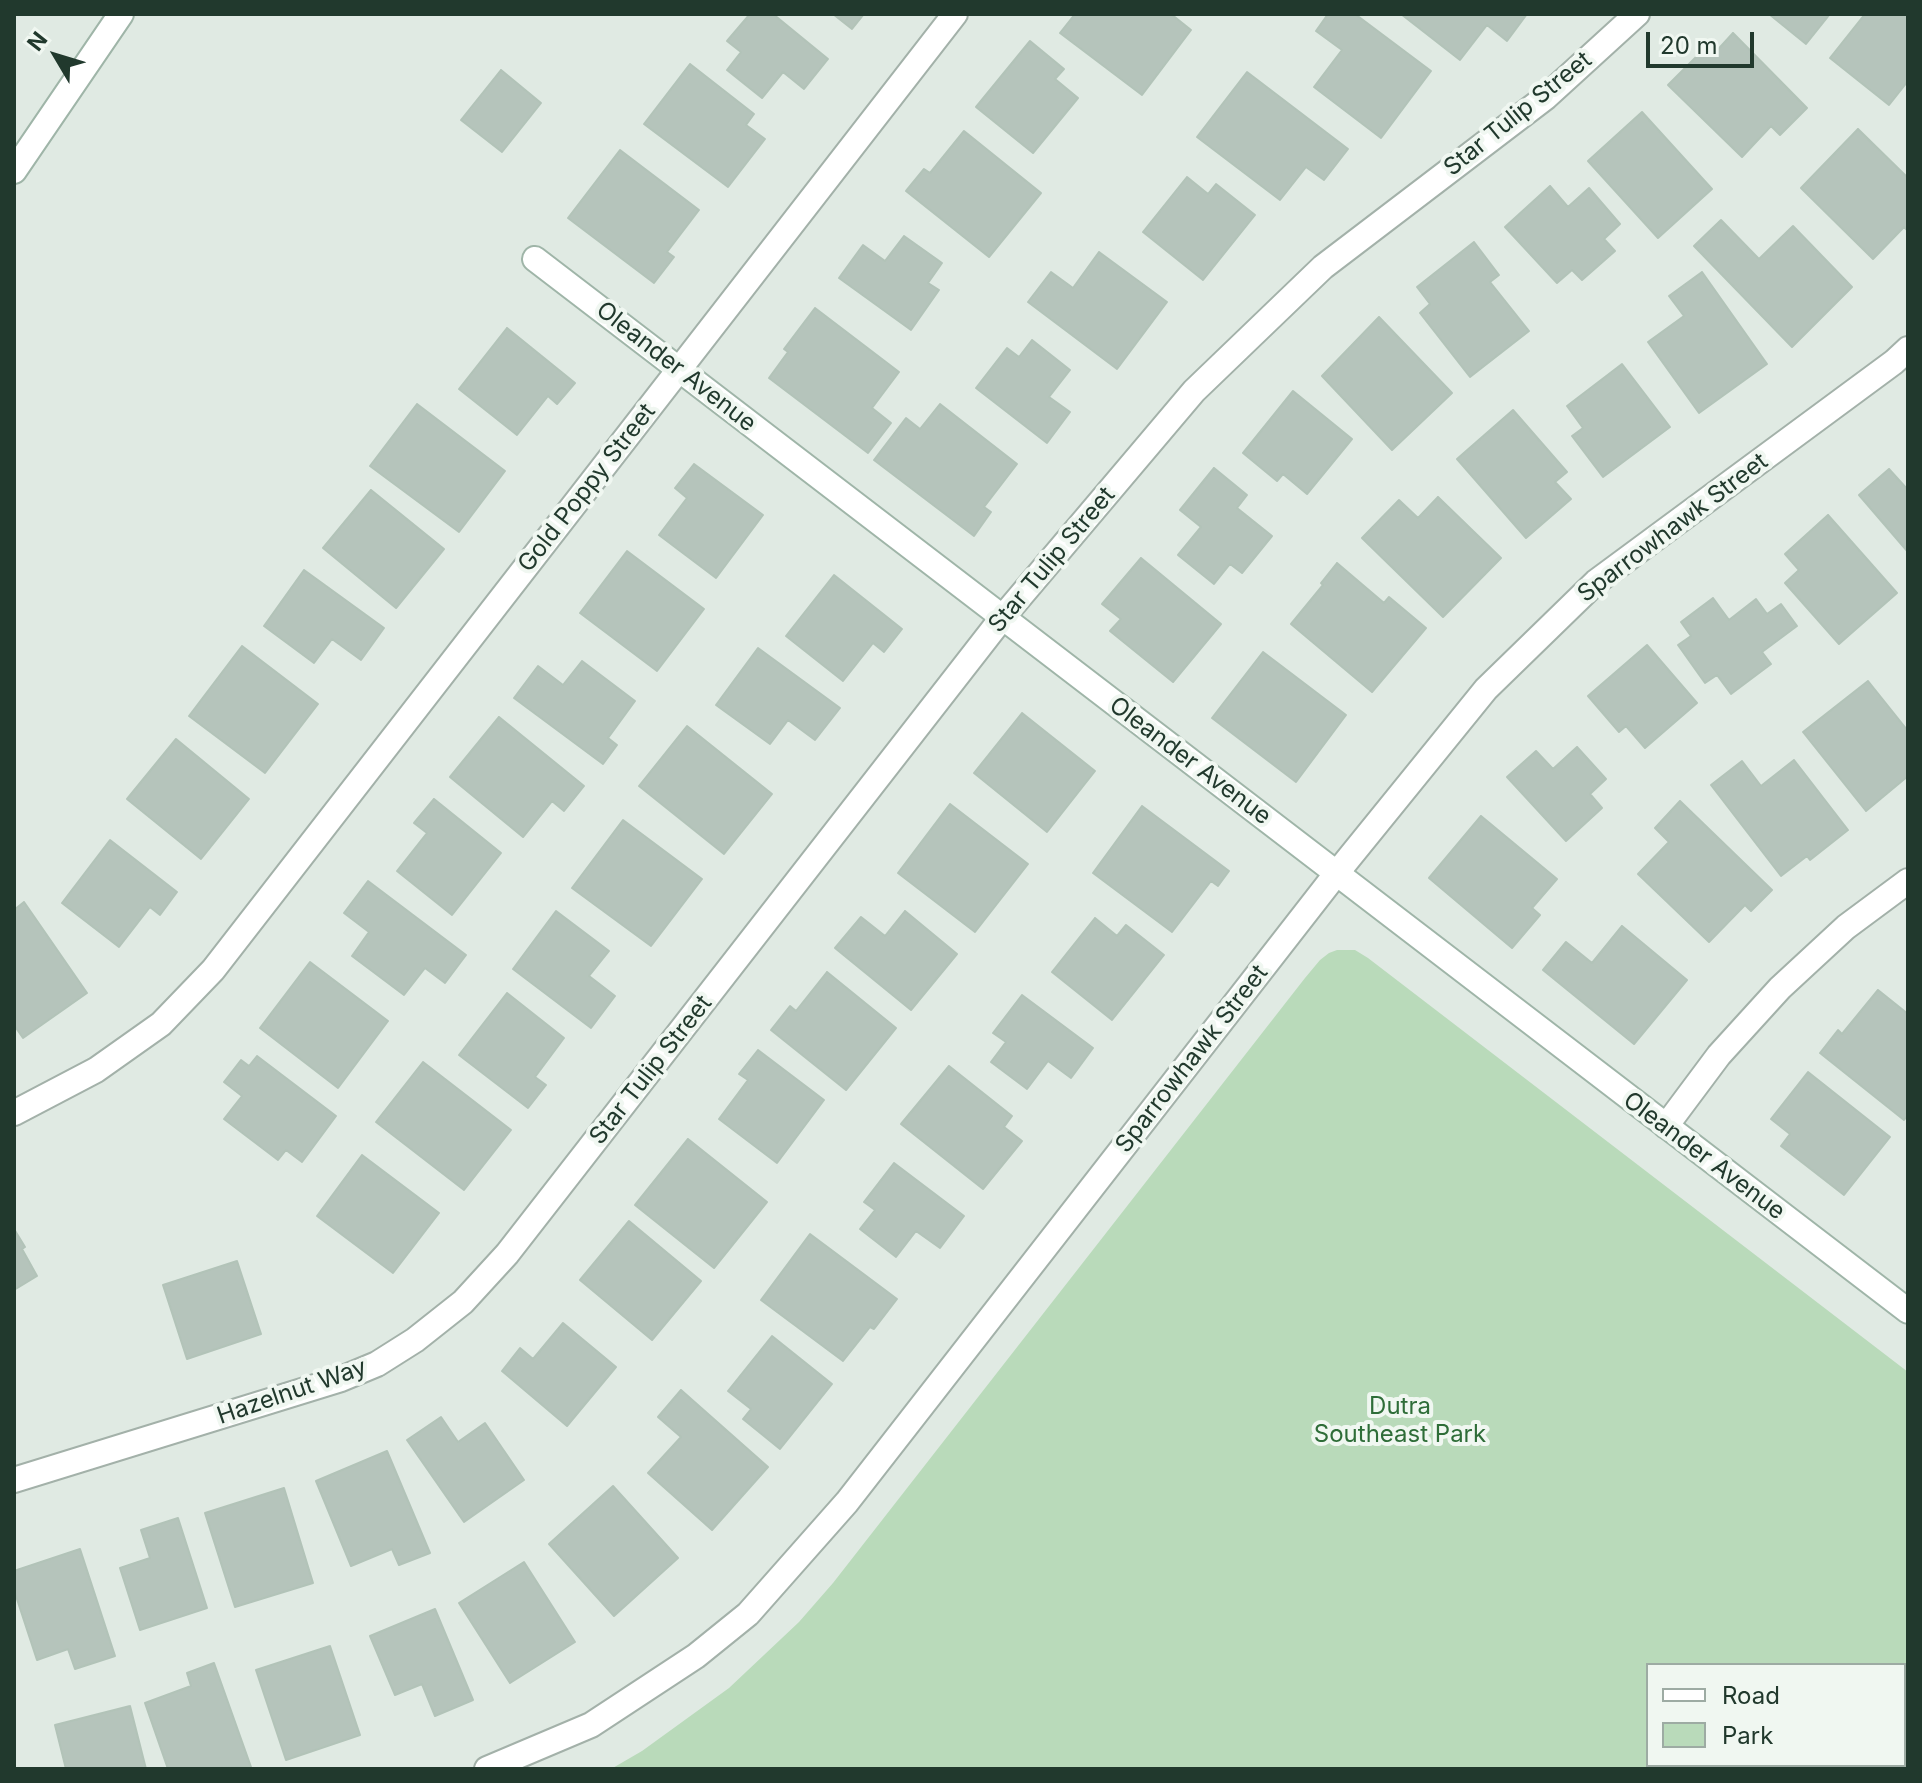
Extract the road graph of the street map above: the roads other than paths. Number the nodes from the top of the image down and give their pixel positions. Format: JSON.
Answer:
{"nodes":[{"id":1,"x":121,"y":14,"type":"edge"},
{"id":2,"x":955,"y":14,"type":"edge"},
{"id":3,"x":1637,"y":14,"type":"edge"},
{"id":4,"x":14,"y":171,"type":"edge"},
{"id":5,"x":535,"y":259,"type":"dead end"},
{"id":6,"x":1908,"y":349,"type":"edge"},
{"id":7,"x":679,"y":370,"type":"junction"},
{"id":8,"x":1002,"y":618,"type":"junction"},
{"id":9,"x":1336,"y":874,"type":"junction"},
{"id":10,"x":1908,"y":881,"type":"edge"},
{"id":11,"x":14,"y":1113,"type":"edge"},
{"id":12,"x":1666,"y":1126,"type":"junction"},
{"id":13,"x":556,"y":1193,"type":"joint"},
{"id":14,"x":1908,"y":1311,"type":"edge"},
{"id":15,"x":14,"y":1480,"type":"edge"},
{"id":16,"x":487,"y":1769,"type":"edge"}],
"edges":[{"from":1,"to":4,"type":"street"},
{"from":2,"to":7,"type":"street","name":"Gold Poppy Street"},
{"from":3,"to":8,"type":"street","name":"Star Tulip Street"},
{"from":5,"to":7,"type":"street","name":"Oleander Avenue"},
{"from":6,"to":9,"type":"street","name":"Sparrowhawk Street"},
{"from":7,"to":8,"type":"street","name":"Oleander Avenue"},
{"from":7,"to":11,"type":"street","name":"Gold Poppy Street"},
{"from":8,"to":9,"type":"street","name":"Oleander Avenue"},
{"from":8,"to":13,"type":"street","name":"Star Tulip Street"},
{"from":9,"to":12,"type":"street","name":"Oleander Avenue"},
{"from":9,"to":16,"type":"street","name":"Sparrowhawk Street"},
{"from":10,"to":12,"type":"street"},
{"from":12,"to":14,"type":"street","name":"Oleander Avenue"},
{"from":13,"to":15,"type":"street","name":"Hazelnut Way"}]}
